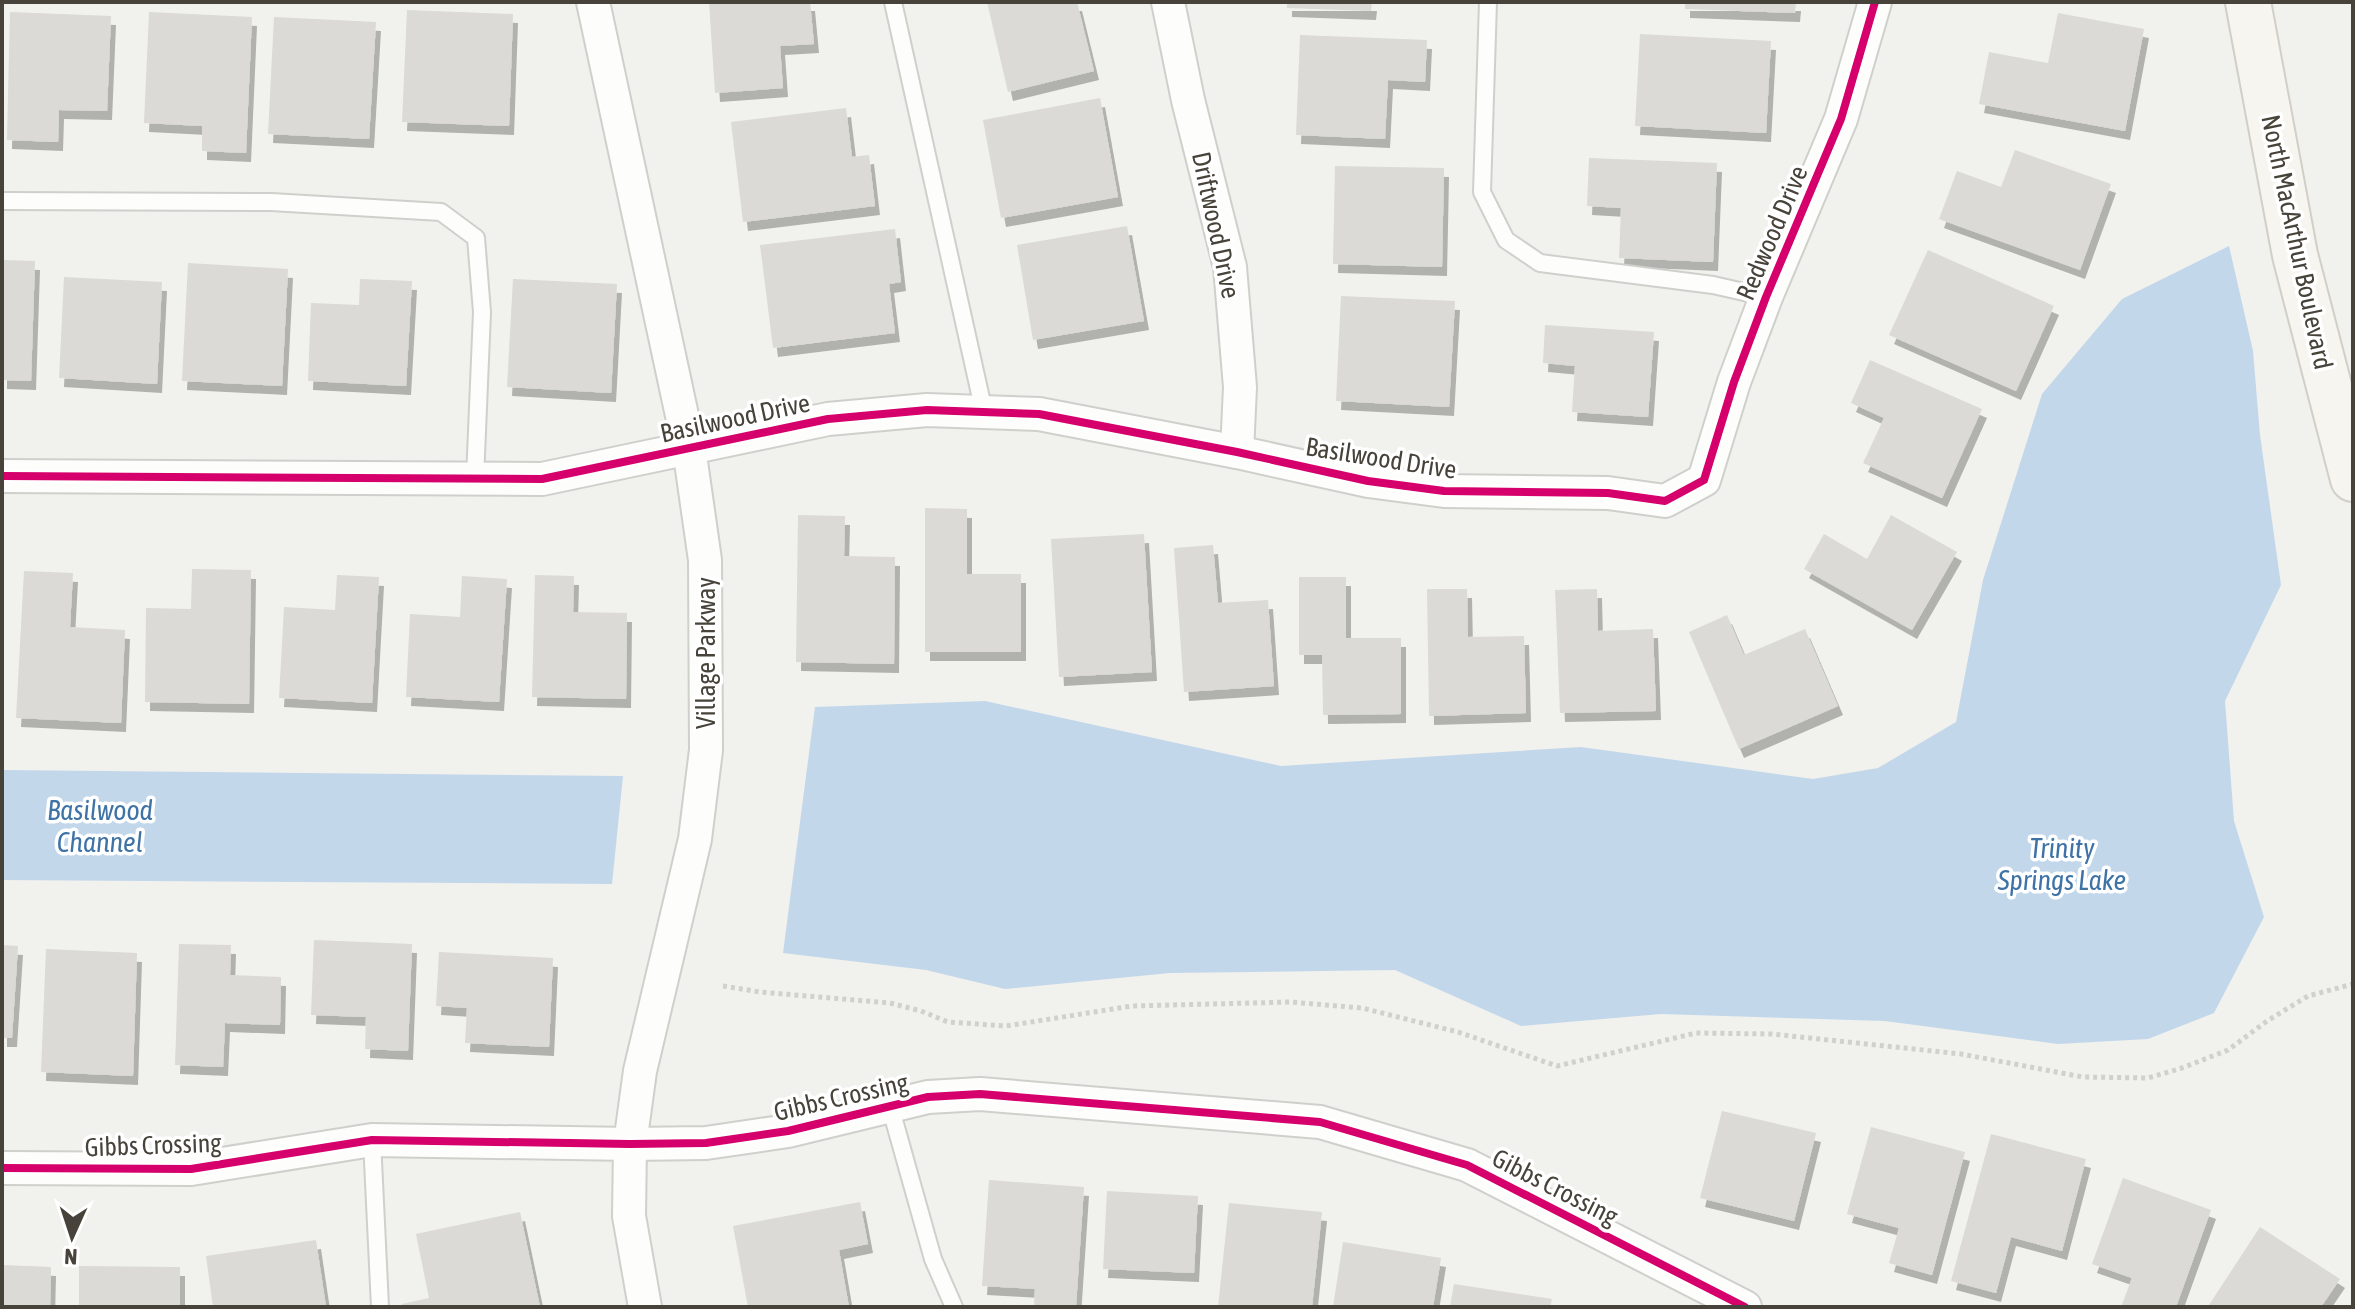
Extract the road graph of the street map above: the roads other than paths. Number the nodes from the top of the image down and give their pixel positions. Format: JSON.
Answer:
{"nodes":[{"id":1,"x":593,"y":2,"type":"edge"},
{"id":2,"x":893,"y":2,"type":"edge"},
{"id":3,"x":1168,"y":2,"type":"edge"},
{"id":4,"x":1488,"y":2,"type":"edge"},
{"id":5,"x":1875,"y":2,"type":"edge"},
{"id":6,"x":2248,"y":2,"type":"edge"},
{"id":7,"x":2,"y":201,"type":"edge"},
{"id":8,"x":1766,"y":297,"type":"junction"},
{"id":9,"x":984,"y":412,"type":"junction"},
{"id":10,"x":689,"y":448,"type":"junction"},
{"id":11,"x":1237,"y":452,"type":"junction"},
{"id":12,"x":2,"y":476,"type":"edge"},
{"id":13,"x":475,"y":479,"type":"junction"},
{"id":14,"x":2353,"y":479,"type":"edge"},
{"id":15,"x":1704,"y":480,"type":"joint"},
{"id":16,"x":890,"y":1106,"type":"junction"},
{"id":17,"x":372,"y":1140,"type":"junction"},
{"id":18,"x":630,"y":1144,"type":"junction"},
{"id":19,"x":2,"y":1168,"type":"edge"},
{"id":20,"x":380,"y":1307,"type":"edge"},
{"id":21,"x":645,"y":1307,"type":"edge"},
{"id":22,"x":954,"y":1307,"type":"edge"},
{"id":23,"x":1745,"y":1307,"type":"edge"}],
"edges":[{"from":1,"to":10,"type":"street","name":"Village Parkway"},
{"from":2,"to":9,"type":"lane"},
{"from":3,"to":11,"type":"street","name":"Driftwood Drive"},
{"from":4,"to":8,"type":"lane"},
{"from":5,"to":8,"type":"street","name":"Redwood Drive"},
{"from":6,"to":14,"type":"main road","name":"North MacArthur Boulevard"},
{"from":7,"to":13,"type":"lane"},
{"from":8,"to":15,"type":"street","name":"Redwood Drive"},
{"from":9,"to":10,"type":"street","name":"Basilwood Drive"},
{"from":9,"to":11,"type":"street","name":"Basilwood Drive"},
{"from":10,"to":13,"type":"street","name":"Basilwood Drive"},
{"from":10,"to":18,"type":"street","name":"Village Parkway"},
{"from":11,"to":15,"type":"street","name":"Basilwood Drive"},
{"from":12,"to":13,"type":"street","name":"Basilwood Drive"},
{"from":16,"to":18,"type":"street","name":"Gibbs Crossing"},
{"from":16,"to":22,"type":"lane"},
{"from":16,"to":23,"type":"street","name":"Gibbs Crossing"},
{"from":17,"to":18,"type":"street","name":"Gibbs Crossing"},
{"from":17,"to":19,"type":"street","name":"Gibbs Crossing"},
{"from":17,"to":20,"type":"lane"},
{"from":18,"to":21,"type":"street","name":"Village Parkway"}]}
